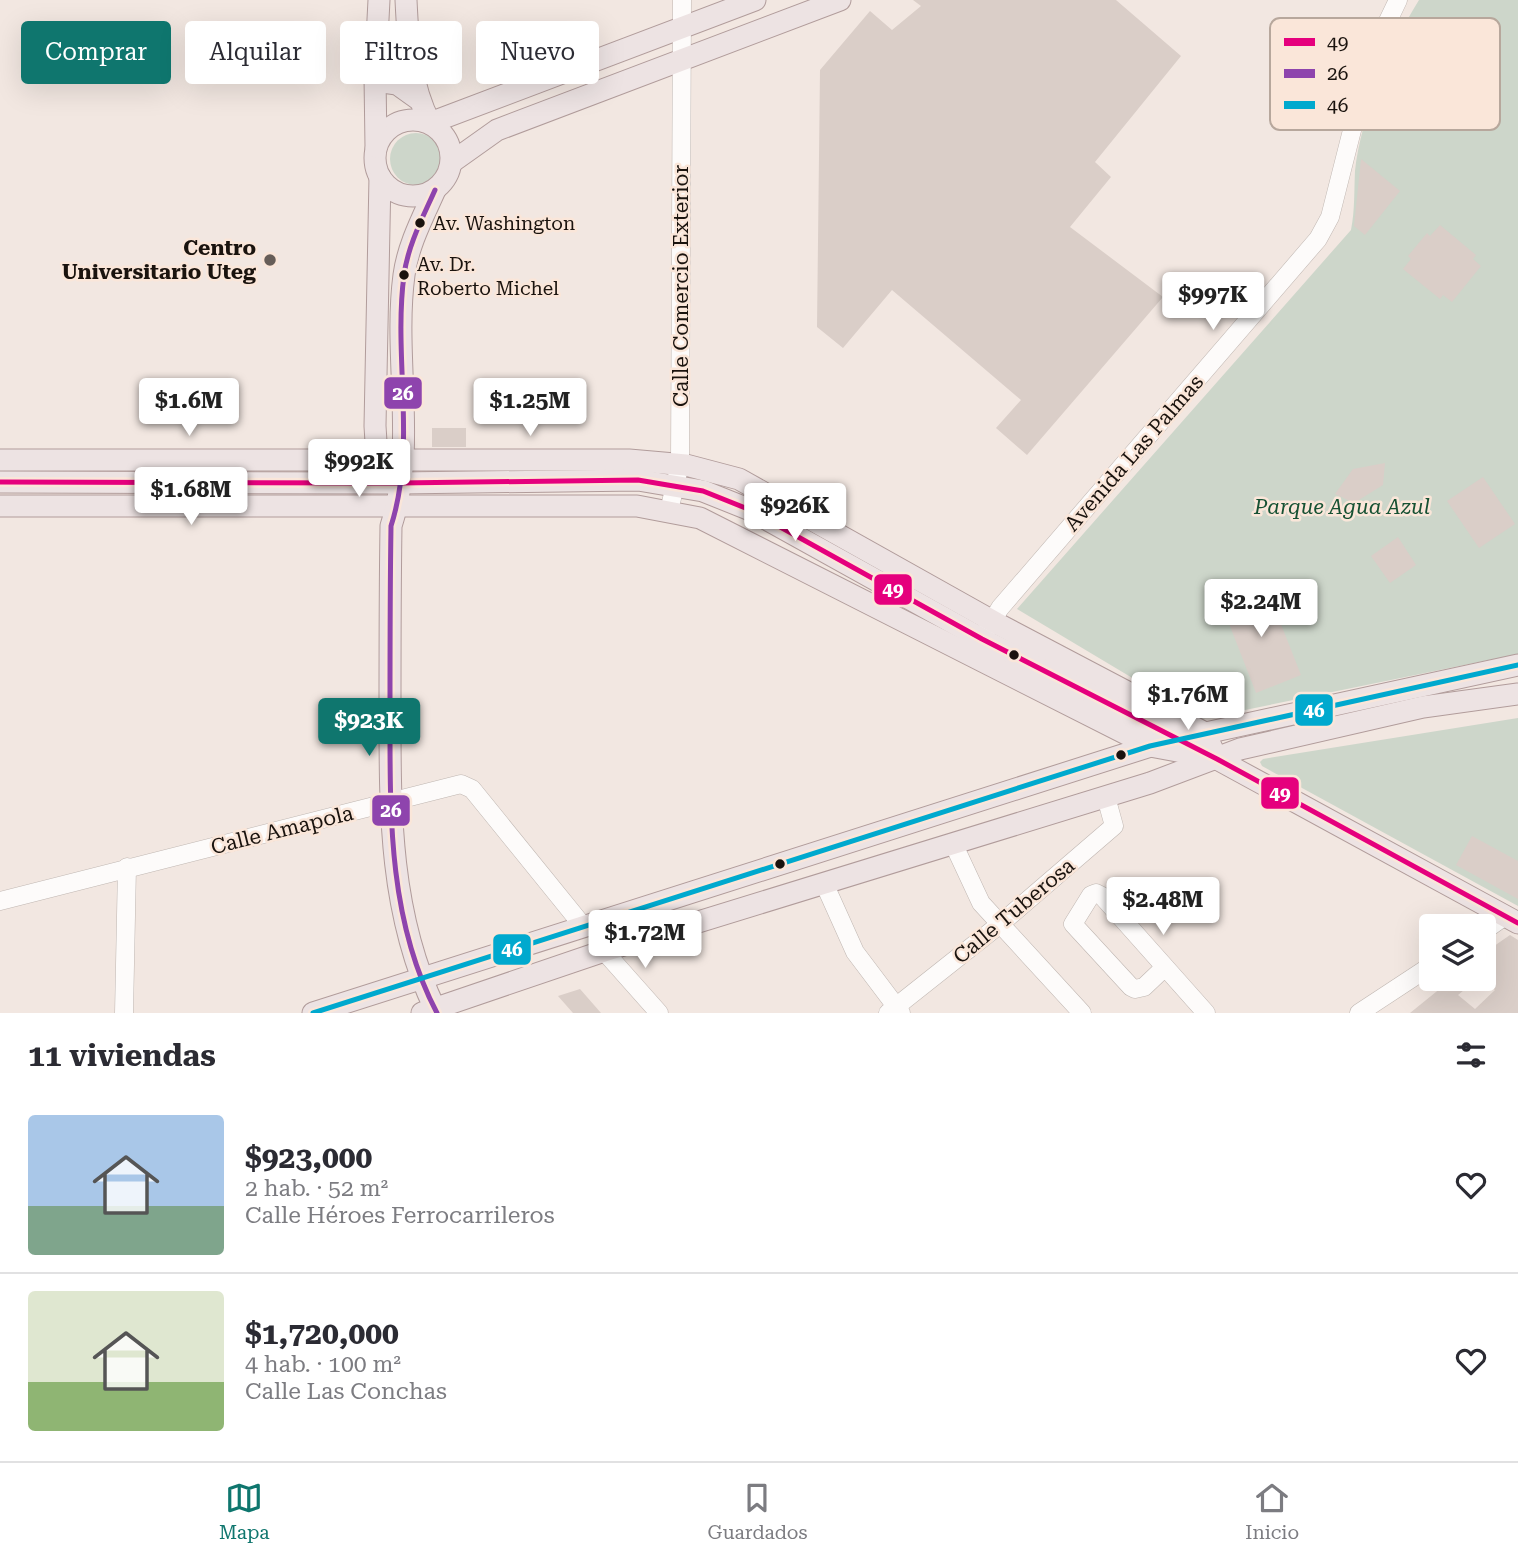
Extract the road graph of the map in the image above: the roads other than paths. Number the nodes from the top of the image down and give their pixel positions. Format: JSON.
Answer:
{"nodes":[{"id":1,"x":379,"y":0,"type":"edge"},
{"id":2,"x":406,"y":0,"type":"edge"},
{"id":3,"x":682,"y":0,"type":"edge"},
{"id":4,"x":755,"y":0,"type":"edge"},
{"id":5,"x":840,"y":0,"type":"edge"},
{"id":6,"x":1398,"y":0,"type":"edge"},
{"id":7,"x":1389,"y":18,"type":"edge"},
{"id":8,"x":378,"y":21,"type":"edge"},
{"id":9,"x":682,"y":28,"type":"junction"},
{"id":10,"x":682,"y":60,"type":"junction"},
{"id":11,"x":375,"y":84,"type":"edge"},
{"id":12,"x":397,"y":84,"type":"edge"},
{"id":13,"x":418,"y":99,"type":"junction"},
{"id":14,"x":430,"y":123,"type":"junction"},
{"id":15,"x":1353,"y":130,"type":"edge"},
{"id":16,"x":376,"y":147,"type":"junction"},
{"id":17,"x":452,"y":162,"type":"junction"},
{"id":18,"x":380,"y":177,"type":"junction"},
{"id":19,"x":435,"y":190,"type":"junction"},
{"id":20,"x":401,"y":459,"type":"junction"},
{"id":21,"x":0,"y":460,"type":"edge"},
{"id":22,"x":378,"y":460,"type":"junction"},
{"id":23,"x":539,"y":460,"type":"junction"},
{"id":24,"x":679,"y":475,"type":"junction"},
{"id":25,"x":620,"y":480,"type":"junction"},
{"id":26,"x":587,"y":481,"type":"junction"},
{"id":27,"x":0,"y":482,"type":"edge"},
{"id":28,"x":85,"y":482,"type":"junction"},
{"id":29,"x":451,"y":482,"type":"junction"},
{"id":30,"x":489,"y":482,"type":"junction"},
{"id":31,"x":344,"y":483,"type":"junction"},
{"id":32,"x":389,"y":483,"type":"junction"},
{"id":33,"x":754,"y":500,"type":"junction"},
{"id":34,"x":389,"y":505,"type":"junction"},
{"id":35,"x":0,"y":506,"type":"edge"},
{"id":36,"x":86,"y":506,"type":"junction"},
{"id":37,"x":344,"y":506,"type":"junction"},
{"id":38,"x":452,"y":506,"type":"junction"},
{"id":39,"x":490,"y":506,"type":"junction"},
{"id":40,"x":591,"y":506,"type":"junction"},
{"id":41,"x":621,"y":506,"type":"junction"},
{"id":42,"x":670,"y":511,"type":"junction"},
{"id":43,"x":795,"y":523,"type":"junction"},
{"id":44,"x":737,"y":537,"type":"junction"},
{"id":45,"x":777,"y":558,"type":"junction"},
{"id":46,"x":926,"y":608,"type":"junction"},
{"id":47,"x":915,"y":629,"type":"junction"},
{"id":48,"x":987,"y":630,"type":"junction"},
{"id":49,"x":1518,"y":665,"type":"edge"},
{"id":50,"x":1518,"y":694,"type":"edge"},
{"id":51,"x":1205,"y":733,"type":"junction"},
{"id":52,"x":1177,"y":739,"type":"junction"},
{"id":53,"x":1150,"y":746,"type":"junction"},
{"id":54,"x":1217,"y":759,"type":"junction"},
{"id":55,"x":1106,"y":797,"type":"junction"},
{"id":56,"x":390,"y":804,"type":"junction"},
{"id":57,"x":953,"y":843,"type":"junction"},
{"id":58,"x":127,"y":867,"type":"junction"},
{"id":59,"x":824,"y":883,"type":"junction"},
{"id":60,"x":0,"y":901,"type":"edge"},
{"id":61,"x":1512,"y":920,"type":"edge"},
{"id":62,"x":999,"y":925,"type":"junction"},
{"id":63,"x":583,"y":926,"type":"junction"},
{"id":64,"x":604,"y":951,"type":"junction"},
{"id":65,"x":1164,"y":968,"type":"junction"},
{"id":66,"x":1419,"y":974,"type":"edge"},
{"id":67,"x":421,"y":979,"type":"junction"},
{"id":68,"x":895,"y":1011,"type":"edge"},
{"id":69,"x":431,"y":1012,"type":"edge"},
{"id":70,"x":124,"y":1013,"type":"edge"},
{"id":71,"x":313,"y":1013,"type":"edge"},
{"id":72,"x":659,"y":1013,"type":"edge"},
{"id":73,"x":1082,"y":1013,"type":"edge"},
{"id":74,"x":1206,"y":1013,"type":"edge"},
{"id":75,"x":1359,"y":1013,"type":"edge"}],
"edges":[{"from":1,"to":8,"type":"main road"},
{"from":2,"to":13,"type":"main road"},
{"from":3,"to":9,"type":"street","name":"Calle Comercio Exterior"},
{"from":4,"to":9,"type":"main road"},
{"from":5,"to":10,"type":"main road"},
{"from":6,"to":7,"type":"street","name":"Avenida Las Palmas"},
{"from":9,"to":10,"type":"street","name":"Calle Comercio Exterior"},
{"from":9,"to":14,"type":"main road"},
{"from":10,"to":17,"type":"main road"},
{"from":10,"to":24,"type":"street","name":"Calle Comercio Exterior"},
{"from":11,"to":16,"type":"main road"},
{"from":12,"to":13,"type":"main road"},
{"from":13,"to":14,"type":"main road"},
{"from":14,"to":16,"type":"main road"},
{"from":14,"to":17,"type":"main road"},
{"from":15,"to":48,"type":"street","name":"Avenida Las Palmas"},
{"from":16,"to":18,"type":"main road"},
{"from":17,"to":19,"type":"main road"},
{"from":18,"to":19,"type":"main road"},
{"from":18,"to":22,"type":"main road"},
{"from":19,"to":20,"type":"main road"},
{"from":20,"to":22,"type":"main road"},
{"from":20,"to":23,"type":"main road"},
{"from":20,"to":32,"type":"main road"},
{"from":21,"to":22,"type":"main road"},
{"from":22,"to":32,"type":"main road"},
{"from":23,"to":24,"type":"main road"},
{"from":23,"to":26,"type":"main road"},
{"from":24,"to":25,"type":"main road"},
{"from":24,"to":33,"type":"main road"},
{"from":24,"to":42,"type":"street","name":"Calle Comercio Exterior"},
{"from":25,"to":26,"type":"main road"},
{"from":25,"to":41,"type":"main road"},
{"from":26,"to":30,"type":"main road"},
{"from":26,"to":40,"type":"main road"},
{"from":27,"to":28,"type":"main road"},
{"from":28,"to":31,"type":"main road"},
{"from":28,"to":36,"type":"main road"},
{"from":29,"to":30,"type":"main road"},
{"from":29,"to":32,"type":"main road"},
{"from":29,"to":38,"type":"main road"},
{"from":30,"to":39,"type":"main road"},
{"from":31,"to":32,"type":"main road"},
{"from":31,"to":37,"type":"main road"},
{"from":32,"to":34,"type":"main road"},
{"from":33,"to":43,"type":"main road"},
{"from":33,"to":44,"type":"main road"},
{"from":34,"to":37,"type":"main road"},
{"from":34,"to":38,"type":"main road"},
{"from":34,"to":56,"type":"main road"},
{"from":35,"to":36,"type":"main road"},
{"from":36,"to":37,"type":"main road"},
{"from":38,"to":39,"type":"main road"},
{"from":39,"to":40,"type":"main road"},
{"from":40,"to":41,"type":"main road"},
{"from":41,"to":42,"type":"main road"},
{"from":42,"to":44,"type":"main road"},
{"from":43,"to":45,"type":"main road"},
{"from":43,"to":46,"type":"main road"},
{"from":43,"to":48,"type":"main road"},
{"from":44,"to":45,"type":"main road"},
{"from":45,"to":47,"type":"main road"},
{"from":46,"to":47,"type":"main road"},
{"from":46,"to":48,"type":"main road"},
{"from":47,"to":53,"type":"main road"},
{"from":48,"to":51,"type":"main road"},
{"from":48,"to":52,"type":"main road"},
{"from":49,"to":51,"type":"main road"},
{"from":50,"to":54,"type":"main road"},
{"from":51,"to":52,"type":"main road"},
{"from":51,"to":54,"type":"main road"},
{"from":52,"to":53,"type":"main road"},
{"from":52,"to":54,"type":"main road"},
{"from":53,"to":54,"type":"main road"},
{"from":53,"to":63,"type":"main road"},
{"from":54,"to":55,"type":"main road"},
{"from":54,"to":61,"type":"main road"},
{"from":55,"to":57,"type":"main road"},
{"from":55,"to":62,"type":"street","name":"Calle Tuberosa"},
{"from":56,"to":58,"type":"street","name":"Calle Amapola"},
{"from":56,"to":63,"type":"street","name":"Calle Amapola"},
{"from":56,"to":67,"type":"main road"},
{"from":57,"to":59,"type":"main road"},
{"from":57,"to":62,"type":"street"},
{"from":58,"to":60,"type":"street","name":"Calle Amapola"},
{"from":58,"to":70,"type":"street"},
{"from":59,"to":64,"type":"main road"},
{"from":59,"to":68,"type":"street"},
{"from":62,"to":68,"type":"street","name":"Calle Tuberosa"},
{"from":62,"to":73,"type":"street"},
{"from":63,"to":67,"type":"main road"},
{"from":64,"to":69,"type":"main road"},
{"from":64,"to":72,"type":"street"},
{"from":65,"to":65,"type":"street"},
{"from":65,"to":74,"type":"street"},
{"from":66,"to":75,"type":"street"},
{"from":67,"to":69,"type":"main road"},
{"from":67,"to":71,"type":"main road"}]}
